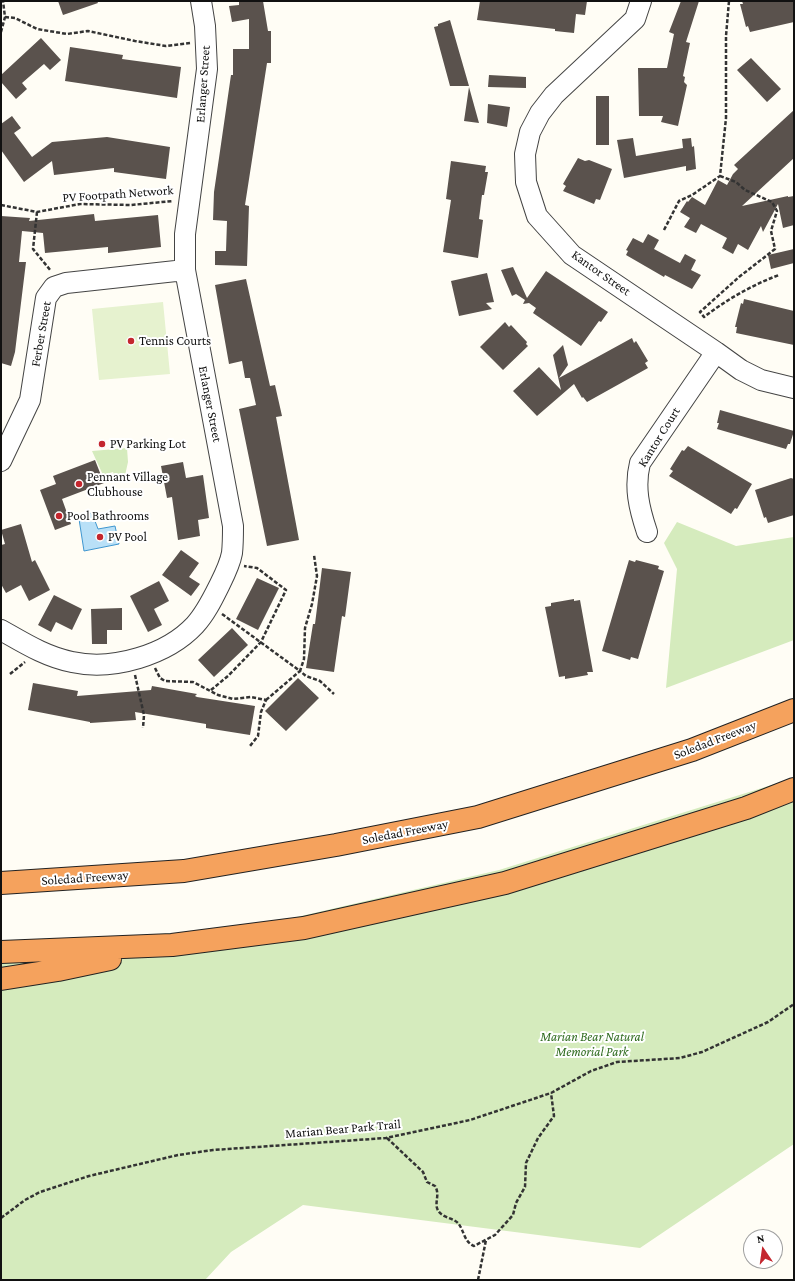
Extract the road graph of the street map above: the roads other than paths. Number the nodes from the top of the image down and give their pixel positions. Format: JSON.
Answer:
{"nodes":[{"id":1,"x":201,"y":1,"type":"edge"},
{"id":2,"x":641,"y":1,"type":"edge"},
{"id":3,"x":185,"y":270,"type":"junction"},
{"id":4,"x":716,"y":352,"type":"junction"},
{"id":5,"x":794,"y":388,"type":"edge"},
{"id":6,"x":1,"y":461,"type":"edge"},
{"id":7,"x":647,"y":532,"type":"dead end"},
{"id":8,"x":1,"y":630,"type":"edge"},
{"id":9,"x":794,"y":710,"type":"edge"},
{"id":10,"x":794,"y":789,"type":"edge"},
{"id":11,"x":1,"y":884,"type":"edge"},
{"id":12,"x":172,"y":945,"type":"junction"},
{"id":13,"x":1,"y":952,"type":"edge"},
{"id":14,"x":1,"y":979,"type":"edge"}],
"edges":[{"from":1,"to":3,"type":"street","name":"Erlanger Street"},
{"from":2,"to":4,"type":"street","name":"Kantor Street"},
{"from":3,"to":6,"type":"street","name":"Ferber Street"},
{"from":3,"to":8,"type":"street","name":"Erlanger Street"},
{"from":4,"to":5,"type":"street","name":"Kantor Street"},
{"from":4,"to":7,"type":"street","name":"Kantor Court"},
{"from":9,"to":11,"type":"highway","name":"Soledad Freeway"},
{"from":10,"to":12,"type":"highway"},
{"from":12,"to":13,"type":"highway"},
{"from":12,"to":14,"type":"highway"}]}
